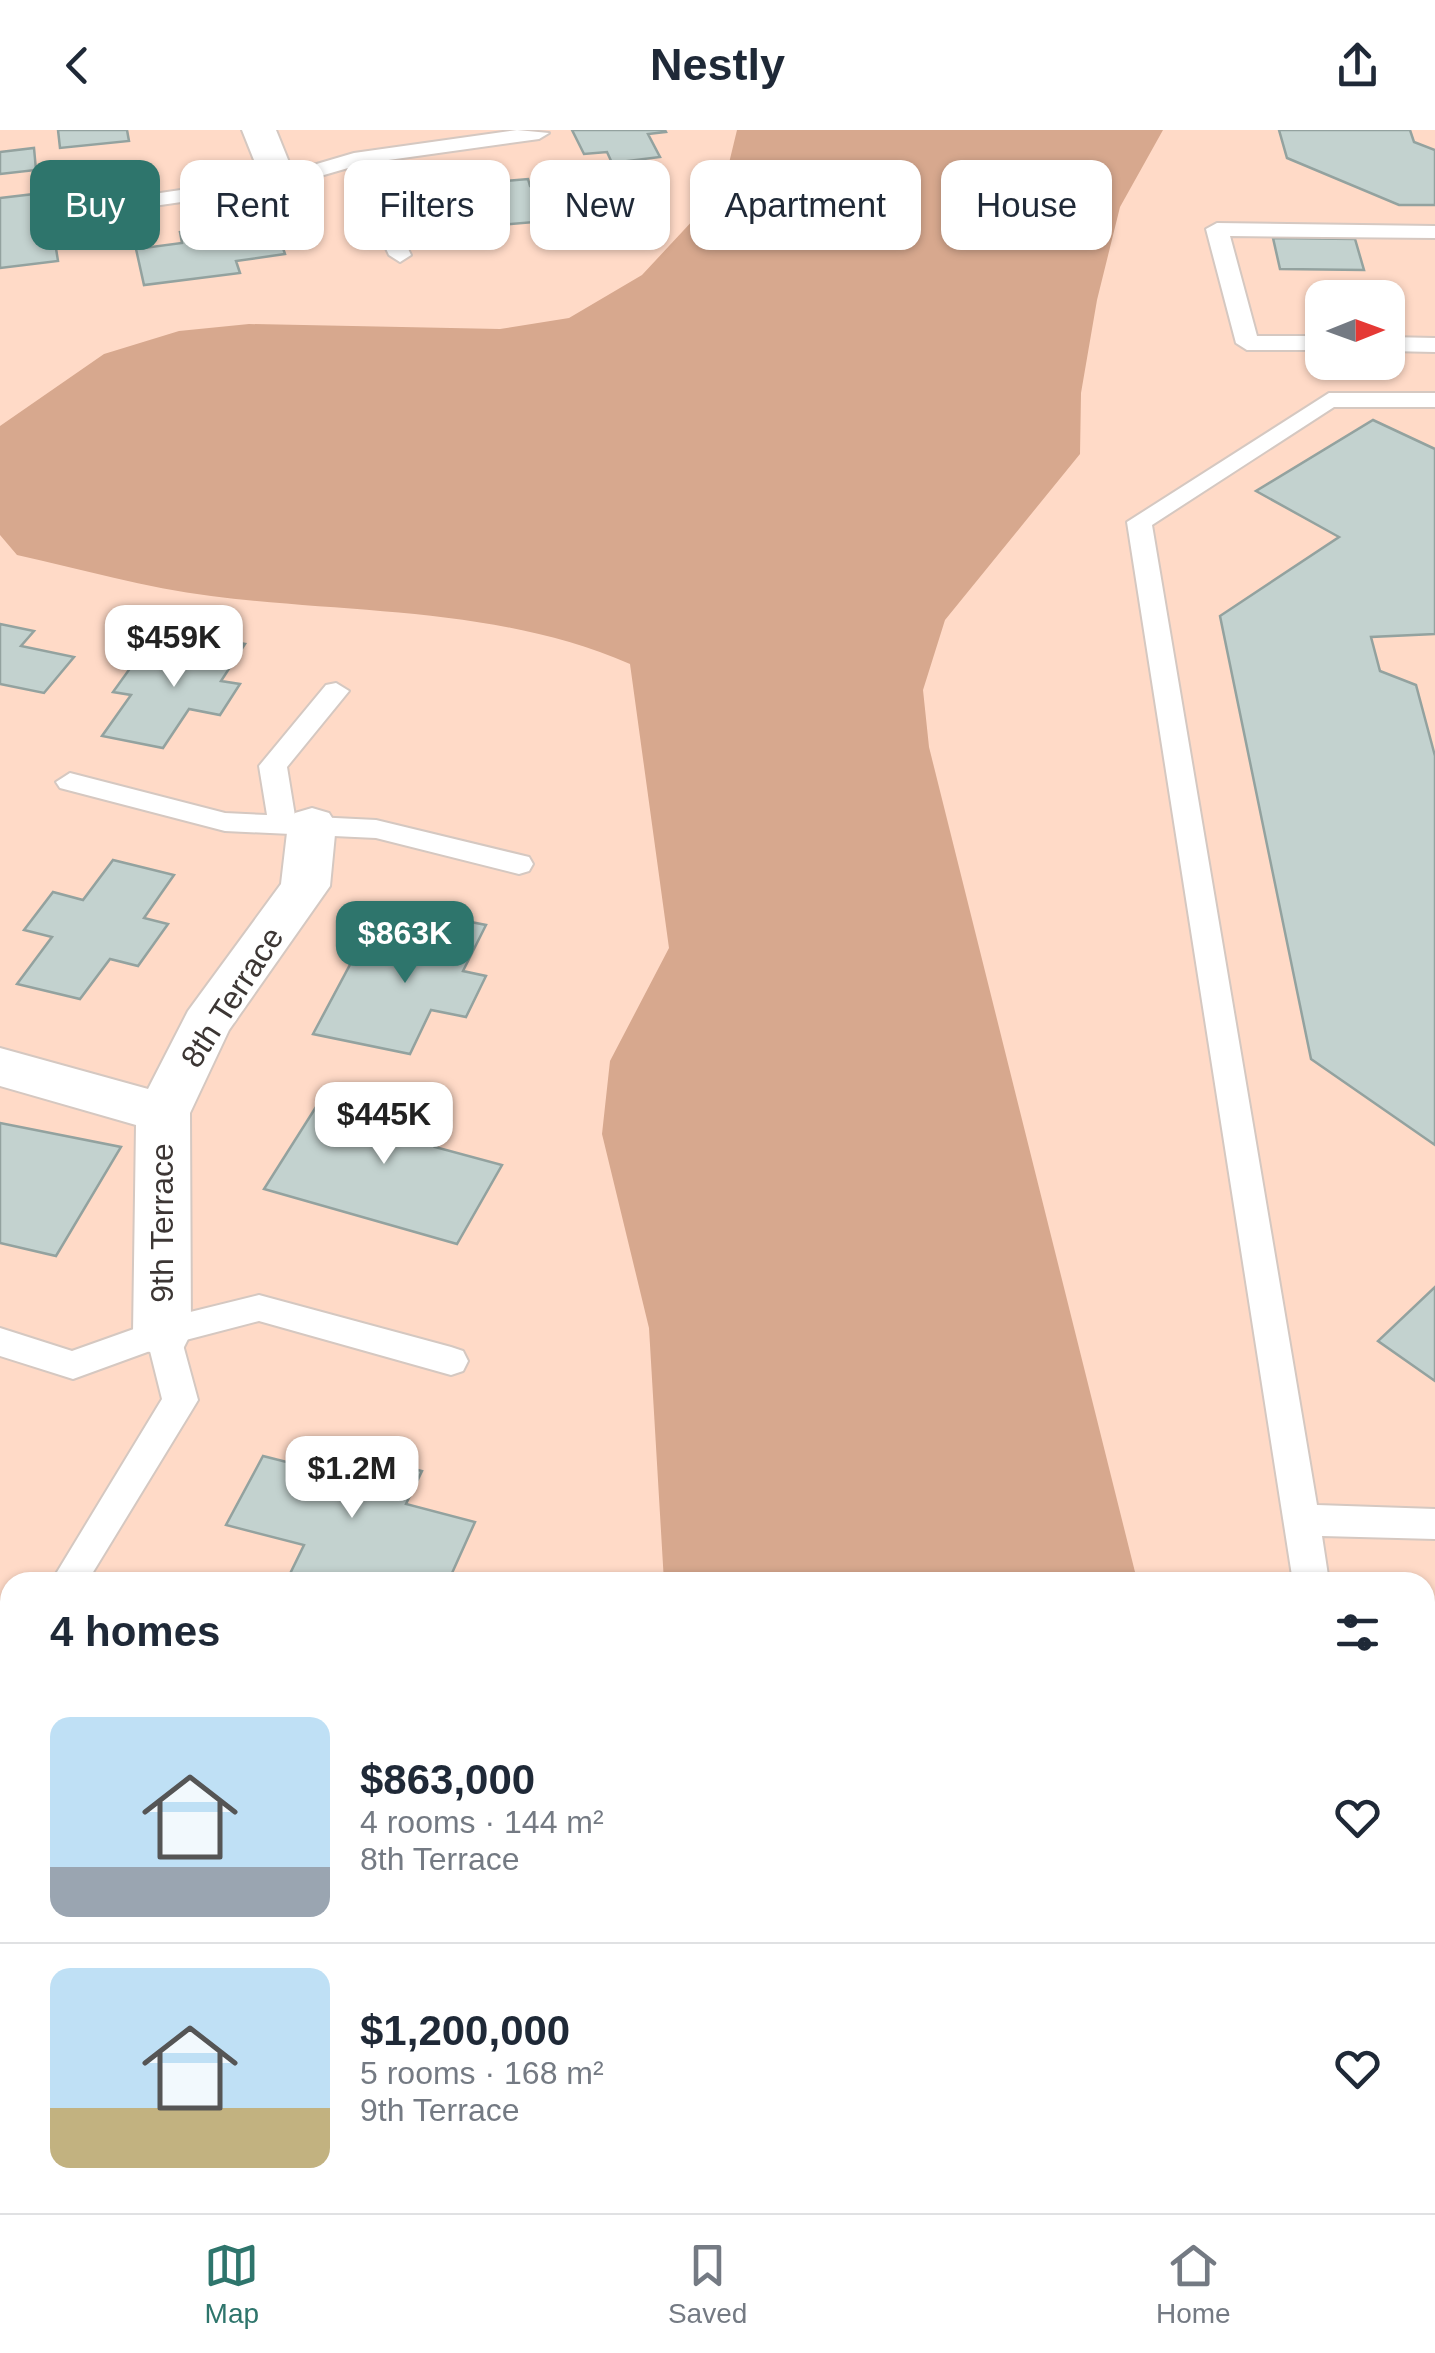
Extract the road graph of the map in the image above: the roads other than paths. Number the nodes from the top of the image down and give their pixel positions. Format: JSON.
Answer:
{"nodes":[{"id":1,"x":259,"y":130,"type":"edge"},
{"id":2,"x":539,"y":133,"type":"dead end"},
{"id":3,"x":354,"y":159,"type":"junction"},
{"id":4,"x":271,"y":160,"type":"edge"},
{"id":5,"x":324,"y":168,"type":"edge"},
{"id":6,"x":1435,"y":232,"type":"edge"},
{"id":7,"x":400,"y":255,"type":"dead end"},
{"id":8,"x":1305,"y":344,"type":"edge"},
{"id":9,"x":1405,"y":344,"type":"edge"},
{"id":10,"x":1435,"y":345,"type":"edge"},
{"id":11,"x":1435,"y":400,"type":"edge"},
{"id":12,"x":336,"y":691,"type":"dead end"},
{"id":13,"x":70,"y":782,"type":"dead end"},
{"id":14,"x":297,"y":824,"type":"junction"},
{"id":15,"x":518,"y":864,"type":"dead end"},
{"id":16,"x":0,"y":1067,"type":"edge"},
{"id":17,"x":163,"y":1113,"type":"junction"},
{"id":18,"x":162,"y":1332,"type":"junction"},
{"id":19,"x":0,"y":1342,"type":"edge"},
{"id":20,"x":452,"y":1361,"type":"dead end"},
{"id":21,"x":1301,"y":1520,"type":"junction"},
{"id":22,"x":1435,"y":1524,"type":"edge"},
{"id":23,"x":73,"y":1572,"type":"edge"},
{"id":24,"x":1309,"y":1572,"type":"edge"}],
"edges":[{"from":1,"to":4,"type":"street"},
{"from":2,"to":3,"type":"lane"},
{"from":3,"to":5,"type":"lane"},
{"from":3,"to":7,"type":"lane"},
{"from":6,"to":8,"type":"lane"},
{"from":9,"to":10,"type":"lane"},
{"from":11,"to":21,"type":"lane"},
{"from":12,"to":14,"type":"lane"},
{"from":13,"to":14,"type":"lane"},
{"from":14,"to":15,"type":"lane"},
{"from":14,"to":17,"type":"street","name":"8th Terrace"},
{"from":16,"to":17,"type":"street"},
{"from":17,"to":18,"type":"street","name":"9th Terrace"},
{"from":18,"to":19,"type":"lane"},
{"from":18,"to":20,"type":"lane"},
{"from":18,"to":23,"type":"lane"},
{"from":21,"to":22,"type":"lane"},
{"from":21,"to":24,"type":"lane"}]}
